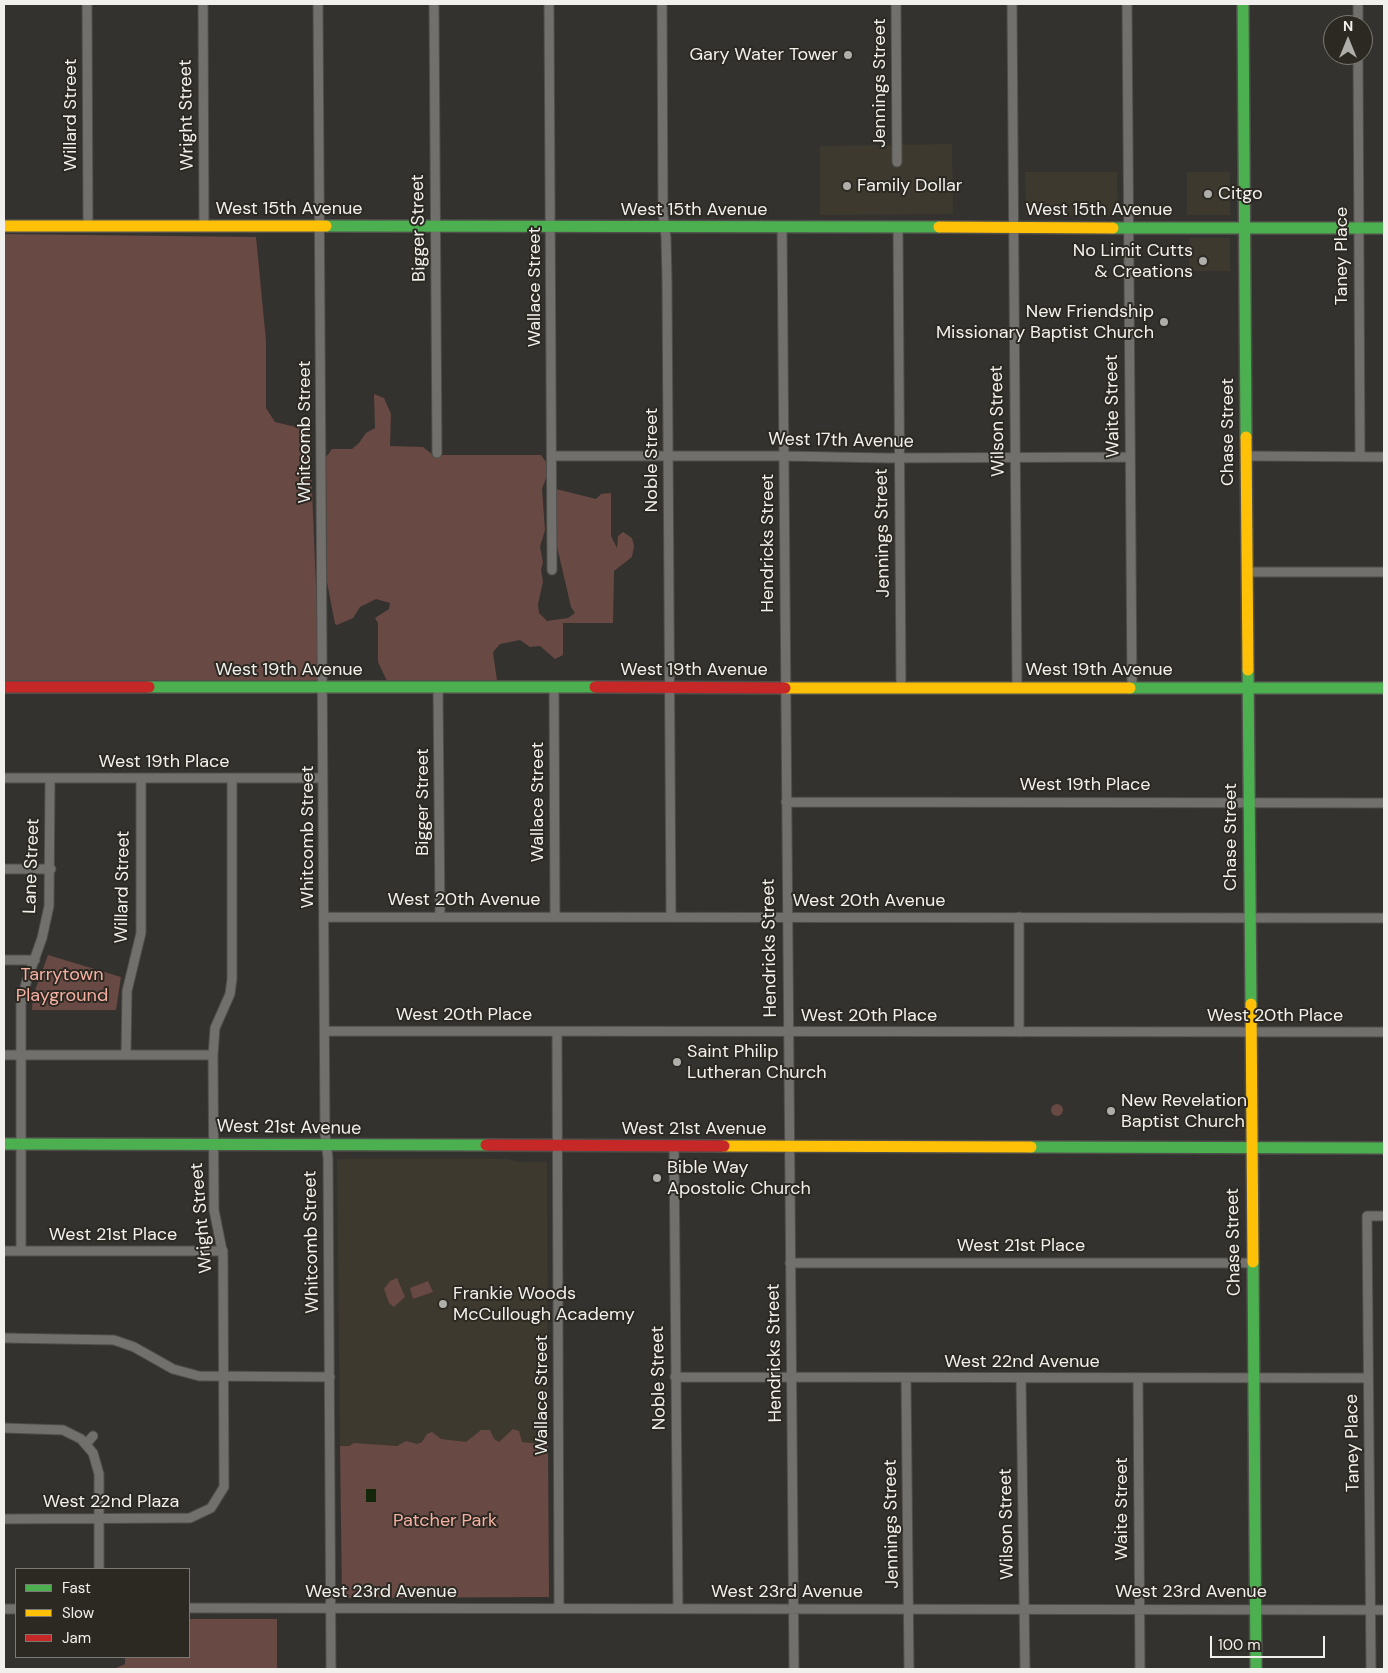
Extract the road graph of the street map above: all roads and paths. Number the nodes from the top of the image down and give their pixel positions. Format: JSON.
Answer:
{"nodes":[{"id":1,"x":87,"y":4,"type":"edge"},
{"id":2,"x":203,"y":4,"type":"edge"},
{"id":3,"x":318,"y":4,"type":"edge"},
{"id":4,"x":434,"y":4,"type":"edge"},
{"id":5,"x":549,"y":4,"type":"edge"},
{"id":6,"x":662,"y":4,"type":"edge"},
{"id":7,"x":896,"y":4,"type":"edge"},
{"id":8,"x":1012,"y":4,"type":"edge"},
{"id":9,"x":1127,"y":4,"type":"edge"},
{"id":10,"x":1243,"y":4,"type":"edge"},
{"id":11,"x":1358,"y":65,"type":"edge"},
{"id":12,"x":897,"y":162,"type":"dead end"},
{"id":13,"x":4,"y":226,"type":"edge"},
{"id":14,"x":88,"y":226,"type":"junction"},
{"id":15,"x":204,"y":226,"type":"junction"},
{"id":16,"x":319,"y":226,"type":"junction"},
{"id":17,"x":436,"y":227,"type":"junction"},
{"id":18,"x":551,"y":227,"type":"junction"},
{"id":19,"x":665,"y":227,"type":"junction"},
{"id":20,"x":782,"y":227,"type":"junction"},
{"id":21,"x":898,"y":227,"type":"junction"},
{"id":22,"x":1012,"y":228,"type":"junction"},
{"id":23,"x":1128,"y":228,"type":"junction"},
{"id":24,"x":1245,"y":228,"type":"junction"},
{"id":25,"x":1359,"y":228,"type":"junction"},
{"id":26,"x":1384,"y":228,"type":"edge"},
{"id":27,"x":437,"y":452,"type":"dead end"},
{"id":28,"x":552,"y":456,"type":"junction"},
{"id":29,"x":668,"y":456,"type":"junction"},
{"id":30,"x":783,"y":456,"type":"junction"},
{"id":31,"x":1015,"y":456,"type":"junction"},
{"id":32,"x":1246,"y":456,"type":"junction"},
{"id":33,"x":1130,"y":457,"type":"junction"},
{"id":34,"x":1360,"y":457,"type":"junction"},
{"id":35,"x":1384,"y":457,"type":"edge"},
{"id":36,"x":899,"y":458,"type":"junction"},
{"id":37,"x":552,"y":570,"type":"dead end"},
{"id":38,"x":1247,"y":572,"type":"junction"},
{"id":39,"x":1384,"y":572,"type":"edge"},
{"id":40,"x":4,"y":687,"type":"edge"},
{"id":41,"x":324,"y":687,"type":"junction"},
{"id":42,"x":438,"y":687,"type":"junction"},
{"id":43,"x":554,"y":687,"type":"junction"},
{"id":44,"x":670,"y":687,"type":"junction"},
{"id":45,"x":785,"y":688,"type":"junction"},
{"id":46,"x":901,"y":688,"type":"junction"},
{"id":47,"x":1017,"y":688,"type":"junction"},
{"id":48,"x":1132,"y":688,"type":"junction"},
{"id":49,"x":1248,"y":688,"type":"junction"},
{"id":50,"x":1384,"y":688,"type":"edge"},
{"id":51,"x":4,"y":778,"type":"edge"},
{"id":52,"x":141,"y":778,"type":"junction"},
{"id":53,"x":232,"y":778,"type":"junction"},
{"id":54,"x":324,"y":778,"type":"junction"},
{"id":55,"x":50,"y":779,"type":"junction"},
{"id":56,"x":1248,"y":801,"type":"junction"},
{"id":57,"x":786,"y":802,"type":"junction"},
{"id":58,"x":1384,"y":803,"type":"edge"},
{"id":59,"x":4,"y":869,"type":"edge"},
{"id":60,"x":50,"y":869,"type":"junction"},
{"id":61,"x":324,"y":917,"type":"junction"},
{"id":62,"x":440,"y":917,"type":"junction"},
{"id":63,"x":555,"y":917,"type":"junction"},
{"id":64,"x":671,"y":917,"type":"junction"},
{"id":65,"x":786,"y":917,"type":"junction"},
{"id":66,"x":1018,"y":917,"type":"junction"},
{"id":67,"x":1249,"y":917,"type":"junction"},
{"id":68,"x":1384,"y":918,"type":"edge"},
{"id":69,"x":4,"y":960,"type":"edge"},
{"id":70,"x":35,"y":960,"type":"junction"},
{"id":71,"x":325,"y":1031,"type":"junction"},
{"id":72,"x":557,"y":1032,"type":"junction"},
{"id":73,"x":788,"y":1032,"type":"junction"},
{"id":74,"x":1019,"y":1032,"type":"junction"},
{"id":75,"x":1250,"y":1032,"type":"junction"},
{"id":76,"x":1384,"y":1032,"type":"edge"},
{"id":77,"x":4,"y":1055,"type":"edge"},
{"id":78,"x":21,"y":1055,"type":"junction"},
{"id":79,"x":126,"y":1055,"type":"junction"},
{"id":80,"x":213,"y":1055,"type":"junction"},
{"id":81,"x":4,"y":1144,"type":"edge"},
{"id":82,"x":21,"y":1144,"type":"junction"},
{"id":83,"x":213,"y":1144,"type":"junction"},
{"id":84,"x":326,"y":1146,"type":"junction"},
{"id":85,"x":557,"y":1147,"type":"junction"},
{"id":86,"x":674,"y":1147,"type":"junction"},
{"id":87,"x":789,"y":1147,"type":"junction"},
{"id":88,"x":1251,"y":1147,"type":"junction"},
{"id":89,"x":1384,"y":1148,"type":"edge"},
{"id":90,"x":1384,"y":1216,"type":"edge"},
{"id":91,"x":4,"y":1251,"type":"edge"},
{"id":92,"x":21,"y":1251,"type":"junction"},
{"id":93,"x":223,"y":1251,"type":"junction"},
{"id":94,"x":790,"y":1263,"type":"junction"},
{"id":95,"x":1252,"y":1263,"type":"junction"},
{"id":96,"x":4,"y":1338,"type":"edge"},
{"id":97,"x":225,"y":1377,"type":"junction"},
{"id":98,"x":330,"y":1377,"type":"junction"},
{"id":99,"x":675,"y":1377,"type":"junction"},
{"id":100,"x":791,"y":1378,"type":"junction"},
{"id":101,"x":906,"y":1378,"type":"junction"},
{"id":102,"x":1022,"y":1378,"type":"junction"},
{"id":103,"x":1138,"y":1378,"type":"junction"},
{"id":104,"x":1253,"y":1378,"type":"junction"},
{"id":105,"x":1368,"y":1378,"type":"junction"},
{"id":106,"x":4,"y":1428,"type":"edge"},
{"id":107,"x":93,"y":1436,"type":"dead end"},
{"id":108,"x":86,"y":1444,"type":"junction"},
{"id":109,"x":215,"y":1505,"type":"joint"},
{"id":110,"x":4,"y":1519,"type":"edge"},
{"id":111,"x":99,"y":1519,"type":"junction"},
{"id":112,"x":99,"y":1568,"type":"edge"},
{"id":113,"x":190,"y":1608,"type":"edge"},
{"id":114,"x":331,"y":1608,"type":"junction"},
{"id":115,"x":560,"y":1608,"type":"junction"},
{"id":116,"x":678,"y":1608,"type":"junction"},
{"id":117,"x":793,"y":1608,"type":"junction"},
{"id":118,"x":909,"y":1608,"type":"junction"},
{"id":119,"x":1024,"y":1608,"type":"junction"},
{"id":120,"x":1139,"y":1608,"type":"junction"},
{"id":121,"x":1256,"y":1609,"type":"junction"},
{"id":122,"x":1370,"y":1609,"type":"junction"},
{"id":123,"x":1384,"y":1610,"type":"edge"},
{"id":124,"x":331,"y":1669,"type":"edge"},
{"id":125,"x":794,"y":1669,"type":"edge"},
{"id":126,"x":909,"y":1669,"type":"edge"},
{"id":127,"x":1024,"y":1669,"type":"edge"},
{"id":128,"x":1140,"y":1669,"type":"edge"},
{"id":129,"x":1256,"y":1669,"type":"edge"},
{"id":130,"x":1371,"y":1669,"type":"edge"}],
"edges":[{"from":1,"to":14,"type":"street","name":"Willard Street"},
{"from":2,"to":15,"type":"street","name":"Wright Street"},
{"from":3,"to":16,"type":"street","name":"Whitcomb Street"},
{"from":4,"to":17,"type":"street","name":"Bigger Street"},
{"from":5,"to":18,"type":"street","name":"Wallace Street"},
{"from":6,"to":19,"type":"street","name":"Noble Street"},
{"from":7,"to":12,"type":"street","name":"Jennings Street"},
{"from":8,"to":22,"type":"street","name":"Wilson Street"},
{"from":9,"to":23,"type":"street","name":"Waite Street"},
{"from":10,"to":24,"type":"street","name":"Chase Street"},
{"from":11,"to":25,"type":"street","name":"Taney Place"},
{"from":13,"to":14,"type":"street","name":"West 15th Avenue"},
{"from":14,"to":15,"type":"street","name":"West 15th Avenue"},
{"from":15,"to":16,"type":"street","name":"West 15th Avenue"},
{"from":16,"to":17,"type":"street","name":"West 15th Avenue"},
{"from":16,"to":41,"type":"street","name":"Whitcomb Street"},
{"from":17,"to":18,"type":"street","name":"West 15th Avenue"},
{"from":17,"to":27,"type":"street","name":"Bigger Street"},
{"from":18,"to":19,"type":"street","name":"West 15th Avenue"},
{"from":18,"to":28,"type":"street","name":"Wallace Street"},
{"from":19,"to":20,"type":"street","name":"West 15th Avenue"},
{"from":19,"to":29,"type":"street","name":"Noble Street"},
{"from":20,"to":21,"type":"street","name":"West 15th Avenue"},
{"from":20,"to":30,"type":"street","name":"Hendricks Street"},
{"from":21,"to":22,"type":"street","name":"West 15th Avenue"},
{"from":21,"to":36,"type":"street","name":"Jennings Street"},
{"from":22,"to":23,"type":"street","name":"West 15th Avenue"},
{"from":22,"to":31,"type":"street","name":"Wilson Street"},
{"from":23,"to":24,"type":"street","name":"West 15th Avenue"},
{"from":23,"to":33,"type":"street","name":"Waite Street"},
{"from":24,"to":25,"type":"street","name":"West 15th Avenue"},
{"from":24,"to":32,"type":"street","name":"Chase Street"},
{"from":25,"to":26,"type":"street","name":"West 15th Avenue"},
{"from":25,"to":34,"type":"street","name":"Taney Place"},
{"from":28,"to":29,"type":"street","name":"West 17th Avenue"},
{"from":28,"to":37,"type":"street","name":"Wallace Street"},
{"from":29,"to":30,"type":"street","name":"West 17th Avenue"},
{"from":29,"to":44,"type":"street","name":"Noble Street"},
{"from":30,"to":36,"type":"street","name":"West 17th Avenue"},
{"from":30,"to":45,"type":"street","name":"Hendricks Street"},
{"from":31,"to":33,"type":"street","name":"West 17th Avenue"},
{"from":31,"to":36,"type":"street","name":"West 17th Avenue"},
{"from":31,"to":47,"type":"street","name":"Wilson Street"},
{"from":32,"to":34,"type":"street"},
{"from":32,"to":38,"type":"street","name":"Chase Street"},
{"from":33,"to":48,"type":"street","name":"Waite Street"},
{"from":34,"to":35,"type":"street"},
{"from":36,"to":46,"type":"street","name":"Jennings Street"},
{"from":38,"to":39,"type":"street"},
{"from":38,"to":49,"type":"street","name":"Chase Street"},
{"from":40,"to":41,"type":"street","name":"West 19th Avenue"},
{"from":41,"to":42,"type":"street","name":"West 19th Avenue"},
{"from":41,"to":54,"type":"street","name":"Whitcomb Street"},
{"from":42,"to":43,"type":"street","name":"West 19th Avenue"},
{"from":42,"to":62,"type":"street","name":"Bigger Street"},
{"from":43,"to":44,"type":"street","name":"West 19th Avenue"},
{"from":43,"to":63,"type":"street","name":"Wallace Street"},
{"from":44,"to":45,"type":"street","name":"West 19th Avenue"},
{"from":44,"to":64,"type":"street","name":"Noble Street"},
{"from":45,"to":46,"type":"street","name":"West 19th Avenue"},
{"from":45,"to":57,"type":"street","name":"Hendricks Street"},
{"from":46,"to":47,"type":"street","name":"West 19th Avenue"},
{"from":47,"to":48,"type":"street","name":"West 19th Avenue"},
{"from":48,"to":49,"type":"street","name":"West 19th Avenue"},
{"from":49,"to":50,"type":"street","name":"West 19th Avenue"},
{"from":49,"to":56,"type":"street","name":"Chase Street"},
{"from":51,"to":55,"type":"street","name":"West 19th Place"},
{"from":52,"to":53,"type":"street","name":"West 19th Place"},
{"from":52,"to":55,"type":"street","name":"West 19th Place"},
{"from":52,"to":79,"type":"street","name":"Willard Street"},
{"from":53,"to":54,"type":"street","name":"West 19th Place"},
{"from":53,"to":80,"type":"street","name":"Wright Street"},
{"from":54,"to":61,"type":"street","name":"Whitcomb Street"},
{"from":55,"to":60,"type":"street","name":"Lane Street"},
{"from":56,"to":57,"type":"street","name":"West 19th Place"},
{"from":56,"to":58,"type":"street","name":"West 19th Place"},
{"from":56,"to":67,"type":"street","name":"Chase Street"},
{"from":57,"to":65,"type":"street","name":"Hendricks Street"},
{"from":59,"to":60,"type":"street"},
{"from":60,"to":70,"type":"street","name":"Lane Street"},
{"from":61,"to":62,"type":"street","name":"West 20th Avenue"},
{"from":61,"to":71,"type":"street","name":"Whitcomb Street"},
{"from":62,"to":63,"type":"street","name":"West 20th Avenue"},
{"from":63,"to":64,"type":"street","name":"West 20th Avenue"},
{"from":64,"to":65,"type":"street","name":"West 20th Avenue"},
{"from":65,"to":66,"type":"street","name":"West 20th Avenue"},
{"from":65,"to":73,"type":"street","name":"Hendricks Street"},
{"from":66,"to":67,"type":"street","name":"West 20th Avenue"},
{"from":66,"to":74,"type":"street"},
{"from":67,"to":68,"type":"street","name":"West 20th Avenue"},
{"from":67,"to":75,"type":"street","name":"Chase Street"},
{"from":69,"to":70,"type":"street"},
{"from":70,"to":78,"type":"street","name":"Lane Street"},
{"from":71,"to":72,"type":"street","name":"West 20th Place"},
{"from":71,"to":84,"type":"street","name":"Whitcomb Street"},
{"from":72,"to":73,"type":"street","name":"West 20th Place"},
{"from":72,"to":85,"type":"street","name":"Wallace Street"},
{"from":73,"to":74,"type":"street","name":"West 20th Place"},
{"from":73,"to":87,"type":"street","name":"Hendricks Street"},
{"from":74,"to":75,"type":"street","name":"West 20th Place"},
{"from":75,"to":76,"type":"street","name":"West 20th Place"},
{"from":75,"to":88,"type":"street","name":"Chase Street"},
{"from":77,"to":78,"type":"street"},
{"from":78,"to":79,"type":"street"},
{"from":78,"to":82,"type":"street","name":"Lane Street"},
{"from":79,"to":80,"type":"street"},
{"from":80,"to":83,"type":"street","name":"Wright Street"},
{"from":81,"to":82,"type":"street","name":"West 21st Avenue"},
{"from":82,"to":83,"type":"street","name":"West 21st Avenue"},
{"from":82,"to":92,"type":"street","name":"Lane Street"},
{"from":83,"to":84,"type":"street","name":"West 21st Avenue"},
{"from":83,"to":93,"type":"street","name":"Wright Street"},
{"from":84,"to":85,"type":"street","name":"West 21st Avenue"},
{"from":84,"to":98,"type":"street","name":"Whitcomb Street"},
{"from":85,"to":86,"type":"street","name":"West 21st Avenue"},
{"from":85,"to":115,"type":"street","name":"Wallace Street"},
{"from":86,"to":87,"type":"street","name":"West 21st Avenue"},
{"from":86,"to":99,"type":"street","name":"Noble Street"},
{"from":87,"to":88,"type":"street","name":"West 21st Avenue"},
{"from":87,"to":94,"type":"street","name":"Hendricks Street"},
{"from":88,"to":89,"type":"street","name":"West 21st Avenue"},
{"from":88,"to":95,"type":"street","name":"Chase Street"},
{"from":90,"to":105,"type":"street","name":"Taney Place"},
{"from":91,"to":92,"type":"street","name":"West 21st Place"},
{"from":92,"to":93,"type":"street","name":"West 21st Place"},
{"from":93,"to":97,"type":"street","name":"Wright Street"},
{"from":94,"to":95,"type":"street","name":"West 21st Place"},
{"from":94,"to":100,"type":"street","name":"Hendricks Street"},
{"from":95,"to":104,"type":"street","name":"Chase Street"},
{"from":96,"to":97,"type":"street"},
{"from":97,"to":98,"type":"street"},
{"from":97,"to":109,"type":"street","name":"Wright Street"},
{"from":98,"to":114,"type":"street","name":"Whitcomb Street"},
{"from":99,"to":100,"type":"street","name":"West 22nd Avenue"},
{"from":99,"to":116,"type":"street","name":"Noble Street"},
{"from":100,"to":101,"type":"street","name":"West 22nd Avenue"},
{"from":100,"to":117,"type":"street","name":"Hendricks Street"},
{"from":101,"to":102,"type":"street","name":"West 22nd Avenue"},
{"from":101,"to":118,"type":"street","name":"Jennings Street"},
{"from":102,"to":103,"type":"street","name":"West 22nd Avenue"},
{"from":102,"to":119,"type":"street","name":"Wilson Street"},
{"from":103,"to":104,"type":"street","name":"West 22nd Avenue"},
{"from":103,"to":120,"type":"street","name":"Waite Street"},
{"from":104,"to":105,"type":"street","name":"West 22nd Avenue"},
{"from":104,"to":121,"type":"street","name":"Chase Street"},
{"from":105,"to":122,"type":"street","name":"Taney Place"},
{"from":106,"to":108,"type":"street"},
{"from":107,"to":108,"type":"street"},
{"from":108,"to":111,"type":"street"},
{"from":109,"to":111,"type":"street","name":"West 22nd Plaza"},
{"from":110,"to":111,"type":"street","name":"West 22nd Plaza"},
{"from":111,"to":112,"type":"street"},
{"from":113,"to":114,"type":"street","name":"West 23rd Avenue"},
{"from":114,"to":115,"type":"street","name":"West 23rd Avenue"},
{"from":114,"to":124,"type":"street","name":"Whitcomb Street"},
{"from":115,"to":116,"type":"street","name":"West 23rd Avenue"},
{"from":116,"to":117,"type":"street","name":"West 23rd Avenue"},
{"from":117,"to":118,"type":"street","name":"West 23rd Avenue"},
{"from":117,"to":125,"type":"street","name":"Hendricks Street"},
{"from":118,"to":119,"type":"street","name":"West 23rd Avenue"},
{"from":118,"to":126,"type":"street","name":"Jennings Street"},
{"from":119,"to":120,"type":"street","name":"West 23rd Avenue"},
{"from":119,"to":127,"type":"street","name":"Wilson Street"},
{"from":120,"to":121,"type":"street","name":"West 23rd Avenue"},
{"from":120,"to":128,"type":"street","name":"Waite Street"},
{"from":121,"to":122,"type":"street","name":"West 23rd Avenue"},
{"from":121,"to":129,"type":"street","name":"Chase Street"},
{"from":122,"to":123,"type":"street","name":"West 23rd Avenue"},
{"from":122,"to":130,"type":"street","name":"Taney Place"}]}
